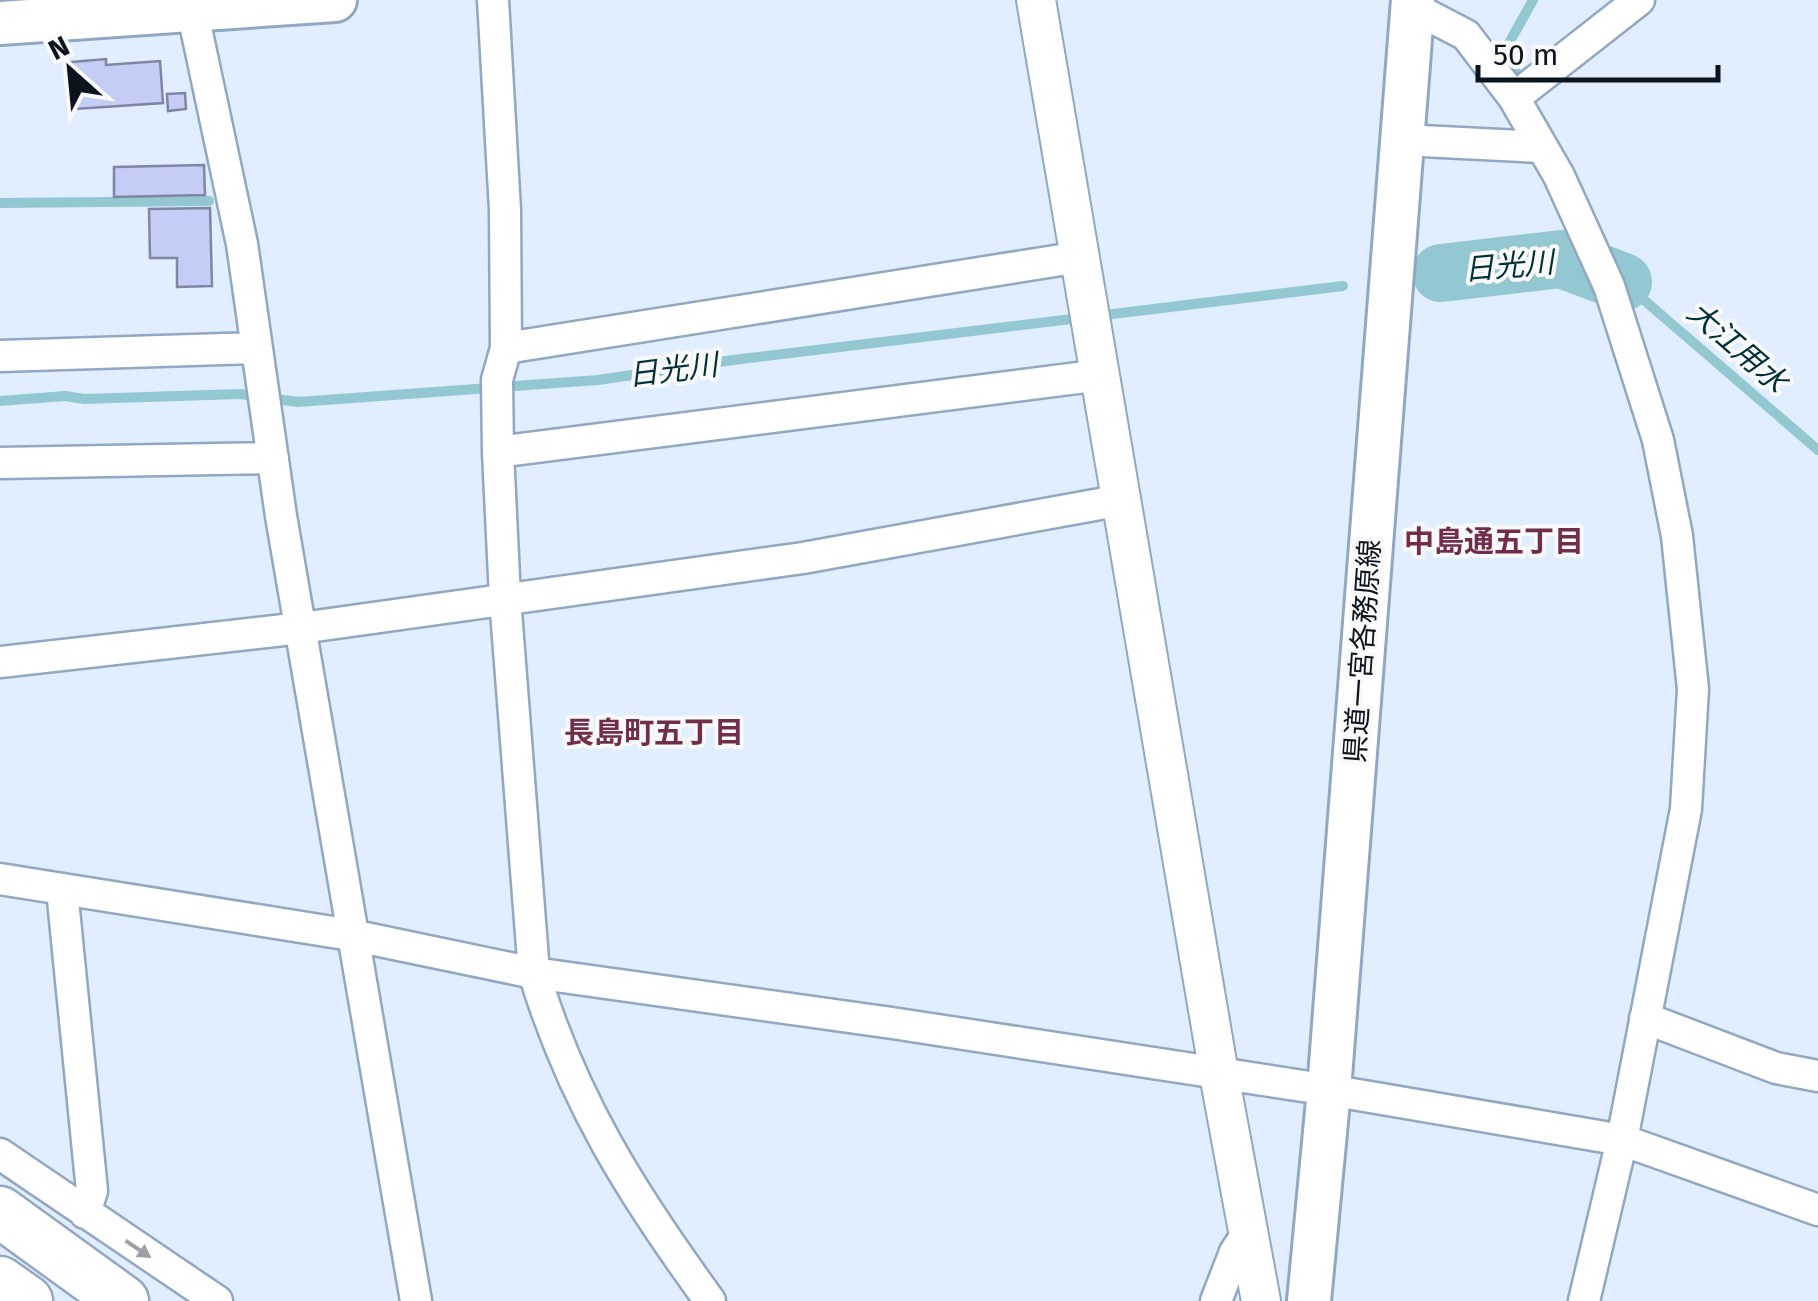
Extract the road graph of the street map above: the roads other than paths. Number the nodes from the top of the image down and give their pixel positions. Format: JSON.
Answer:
{"nodes":[{"id":1,"x":335,"y":0,"type":"edge"},
{"id":2,"x":494,"y":0,"type":"edge"},
{"id":3,"x":1036,"y":0,"type":"edge"},
{"id":4,"x":1639,"y":0,"type":"edge"},
{"id":5,"x":1413,"y":4,"type":"edge"},
{"id":6,"x":191,"y":6,"type":"edge"},
{"id":7,"x":0,"y":23,"type":"edge"},
{"id":8,"x":1514,"y":98,"type":"junction"},
{"id":9,"x":1402,"y":140,"type":"junction"},
{"id":10,"x":1540,"y":147,"type":"junction"},
{"id":11,"x":1080,"y":257,"type":"junction"},
{"id":12,"x":506,"y":348,"type":"junction"},
{"id":13,"x":257,"y":353,"type":"junction"},
{"id":14,"x":0,"y":356,"type":"edge"},
{"id":15,"x":1100,"y":375,"type":"junction"},
{"id":16,"x":272,"y":450,"type":"junction"},
{"id":17,"x":498,"y":452,"type":"junction"},
{"id":18,"x":0,"y":463,"type":"edge"},
{"id":19,"x":1122,"y":500,"type":"junction"},
{"id":20,"x":505,"y":598,"type":"junction"},
{"id":21,"x":302,"y":628,"type":"junction"},
{"id":22,"x":0,"y":662,"type":"edge"},
{"id":23,"x":0,"y":879,"type":"edge"},
{"id":24,"x":62,"y":890,"type":"junction"},
{"id":25,"x":351,"y":934,"type":"junction"},
{"id":26,"x":534,"y":973,"type":"junction"},
{"id":27,"x":1645,"y":1018,"type":"junction"},
{"id":28,"x":1219,"y":1074,"type":"junction"},
{"id":29,"x":1818,"y":1076,"type":"edge"},
{"id":30,"x":1328,"y":1090,"type":"junction"},
{"id":31,"x":1622,"y":1140,"type":"junction"},
{"id":32,"x":0,"y":1154,"type":"edge"},
{"id":33,"x":1818,"y":1210,"type":"edge"},
{"id":34,"x":0,"y":1212,"type":"edge"},
{"id":35,"x":85,"y":1213,"type":"junction"},
{"id":36,"x":1247,"y":1234,"type":"junction"},
{"id":37,"x":0,"y":1282,"type":"edge"},
{"id":38,"x":28,"y":1301,"type":"edge"},
{"id":39,"x":122,"y":1301,"type":"edge"},
{"id":40,"x":217,"y":1301,"type":"edge"},
{"id":41,"x":416,"y":1301,"type":"edge"},
{"id":42,"x":710,"y":1301,"type":"edge"},
{"id":43,"x":1216,"y":1301,"type":"edge"},
{"id":44,"x":1261,"y":1301,"type":"edge"},
{"id":45,"x":1309,"y":1301,"type":"edge"},
{"id":46,"x":1584,"y":1301,"type":"edge"}],
"edges":[{"from":1,"to":6,"type":"main road"},
{"from":2,"to":12,"type":"street"},
{"from":3,"to":11,"type":"street"},
{"from":4,"to":8,"type":"street"},
{"from":5,"to":8,"type":"street"},
{"from":5,"to":9,"type":"main road","name":"県道一宮各務原線"},
{"from":6,"to":7,"type":"main road"},
{"from":6,"to":13,"type":"street"},
{"from":8,"to":10,"type":"street"},
{"from":9,"to":10,"type":"street"},
{"from":9,"to":30,"type":"main road","name":"県道一宮各務原線"},
{"from":10,"to":27,"type":"street"},
{"from":11,"to":12,"type":"street"},
{"from":11,"to":15,"type":"street"},
{"from":12,"to":17,"type":"street"},
{"from":13,"to":14,"type":"street"},
{"from":13,"to":16,"type":"street"},
{"from":15,"to":17,"type":"street"},
{"from":15,"to":19,"type":"street"},
{"from":16,"to":18,"type":"street"},
{"from":16,"to":21,"type":"street"},
{"from":17,"to":20,"type":"street"},
{"from":19,"to":20,"type":"street"},
{"from":19,"to":28,"type":"street"},
{"from":20,"to":21,"type":"street"},
{"from":20,"to":26,"type":"street"},
{"from":21,"to":22,"type":"street"},
{"from":21,"to":25,"type":"street"},
{"from":23,"to":24,"type":"street"},
{"from":24,"to":25,"type":"street"},
{"from":24,"to":35,"type":"street"},
{"from":25,"to":26,"type":"street"},
{"from":25,"to":41,"type":"street"},
{"from":26,"to":28,"type":"street"},
{"from":26,"to":42,"type":"street"},
{"from":27,"to":29,"type":"street"},
{"from":27,"to":31,"type":"street"},
{"from":28,"to":30,"type":"street"},
{"from":28,"to":36,"type":"street"},
{"from":30,"to":31,"type":"street"},
{"from":30,"to":45,"type":"main road","name":"県道一宮各務原線"},
{"from":31,"to":33,"type":"street"},
{"from":31,"to":46,"type":"street"},
{"from":32,"to":35,"type":"street"},
{"from":34,"to":39,"type":"highway"},
{"from":35,"to":40,"type":"street","one_way":true},
{"from":36,"to":43,"type":"street"},
{"from":36,"to":44,"type":"street"},
{"from":37,"to":38,"type":"highway"}]}
